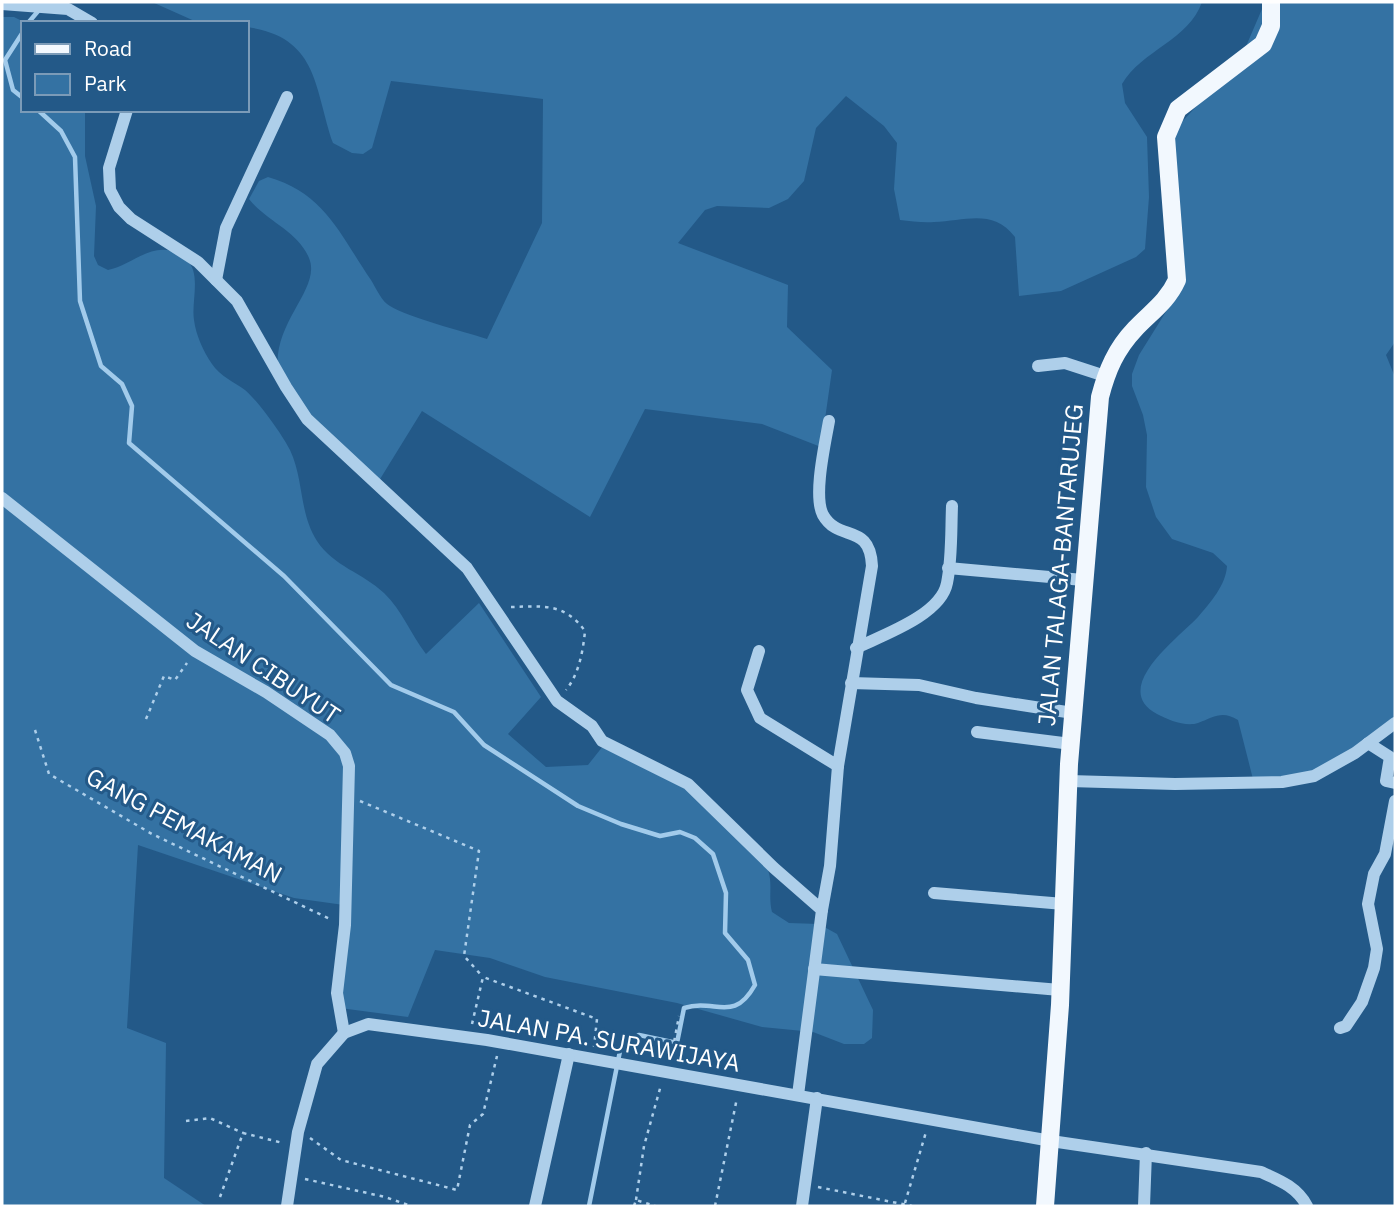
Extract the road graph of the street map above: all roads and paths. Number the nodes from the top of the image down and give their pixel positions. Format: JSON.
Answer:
{"nodes":[{"id":1,"x":1271,"y":2,"type":"edge"},
{"id":2,"x":2,"y":4,"type":"edge"},
{"id":3,"x":89,"y":21,"type":"edge"},
{"id":4,"x":287,"y":97,"type":"dead end"},
{"id":5,"x":126,"y":112,"type":"edge"},
{"id":6,"x":216,"y":279,"type":"junction"},
{"id":7,"x":1038,"y":366,"type":"dead end"},
{"id":8,"x":1105,"y":376,"type":"junction"},
{"id":9,"x":828,"y":421,"type":"dead end"},
{"id":10,"x":2,"y":498,"type":"edge"},
{"id":11,"x":952,"y":506,"type":"dead end"},
{"id":12,"x":948,"y":568,"type":"junction"},
{"id":13,"x":1083,"y":580,"type":"junction"},
{"id":14,"x":493,"y":608,"type":"junction"},
{"id":15,"x":856,"y":648,"type":"junction"},
{"id":16,"x":195,"y":651,"type":"junction"},
{"id":17,"x":759,"y":651,"type":"dead end"},
{"id":18,"x":851,"y":682,"type":"junction"},
{"id":19,"x":556,"y":701,"type":"junction"},
{"id":20,"x":1073,"y":713,"type":"junction"},
{"id":21,"x":146,"y":719,"type":"dead end"},
{"id":22,"x":1395,"y":723,"type":"edge"},
{"id":23,"x":35,"y":730,"type":"dead end"},
{"id":24,"x":977,"y":732,"type":"dead end"},
{"id":25,"x":1368,"y":743,"type":"junction"},
{"id":26,"x":1071,"y":744,"type":"junction"},
{"id":27,"x":838,"y":766,"type":"junction"},
{"id":28,"x":1069,"y":781,"type":"junction"},
{"id":29,"x":1395,"y":783,"type":"edge"},
{"id":30,"x":349,"y":796,"type":"junction"},
{"id":31,"x":1395,"y":801,"type":"edge"},
{"id":32,"x":934,"y":893,"type":"dead end"},
{"id":33,"x":1064,"y":904,"type":"junction"},
{"id":34,"x":822,"y":910,"type":"junction"},
{"id":35,"x":345,"y":925,"type":"junction"},
{"id":36,"x":814,"y":969,"type":"junction"},
{"id":37,"x":483,"y":977,"type":"junction"},
{"id":38,"x":1060,"y":990,"type":"junction"},
{"id":39,"x":679,"y":1016,"type":"dead end"},
{"id":40,"x":1340,"y":1028,"type":"dead end"},
{"id":41,"x":344,"y":1033,"type":"junction"},
{"id":42,"x":468,"y":1038,"type":"junction"},
{"id":43,"x":500,"y":1043,"type":"junction"},
{"id":44,"x":569,"y":1054,"type":"junction"},
{"id":45,"x":592,"y":1059,"type":"junction"},
{"id":46,"x":666,"y":1072,"type":"junction"},
{"id":47,"x":740,"y":1085,"type":"junction"},
{"id":48,"x":798,"y":1095,"type":"junction"},
{"id":49,"x":817,"y":1098,"type":"junction"},
{"id":50,"x":930,"y":1119,"type":"junction"},
{"id":51,"x":186,"y":1121,"type":"dead end"},
{"id":52,"x":298,"y":1132,"type":"junction"},
{"id":53,"x":243,"y":1133,"type":"junction"},
{"id":54,"x":1051,"y":1141,"type":"junction"},
{"id":55,"x":296,"y":1147,"type":"junction"},
{"id":56,"x":1146,"y":1153,"type":"junction"},
{"id":57,"x":291,"y":1176,"type":"junction"},
{"id":58,"x":804,"y":1185,"type":"junction"},
{"id":59,"x":220,"y":1197,"type":"dead end"},
{"id":60,"x":636,"y":1200,"type":"junction"},
{"id":61,"x":905,"y":1203,"type":"junction"},
{"id":62,"x":288,"y":1206,"type":"edge"},
{"id":63,"x":411,"y":1206,"type":"edge"},
{"id":64,"x":535,"y":1206,"type":"edge"},
{"id":65,"x":634,"y":1206,"type":"edge"},
{"id":66,"x":655,"y":1206,"type":"edge"},
{"id":67,"x":715,"y":1206,"type":"edge"},
{"id":68,"x":802,"y":1206,"type":"edge"},
{"id":69,"x":912,"y":1206,"type":"edge"},
{"id":70,"x":1045,"y":1206,"type":"edge"},
{"id":71,"x":1144,"y":1206,"type":"edge"},
{"id":72,"x":1307,"y":1206,"type":"edge"}],
"edges":[{"from":1,"to":8,"type":"main road","name":"JALAN TALAGA-BANTARUJEG"},
{"from":2,"to":3,"type":"street"},
{"from":4,"to":6,"type":"street"},
{"from":5,"to":6,"type":"street"},
{"from":6,"to":14,"type":"street"},
{"from":7,"to":8,"type":"street"},
{"from":8,"to":13,"type":"main road","name":"JALAN TALAGA-BANTARUJEG"},
{"from":9,"to":15,"type":"street"},
{"from":10,"to":16,"type":"street","name":"JALAN CIBUYUT"},
{"from":11,"to":12,"type":"street"},
{"from":12,"to":13,"type":"street"},
{"from":12,"to":15,"type":"street"},
{"from":13,"to":20,"type":"main road","name":"JALAN TALAGA-BANTARUJEG"},
{"from":14,"to":19,"type":"street"},
{"from":14,"to":19,"type":"path"},
{"from":15,"to":18,"type":"street"},
{"from":16,"to":21,"type":"path"},
{"from":16,"to":30,"type":"street","name":"JALAN CIBUYUT"},
{"from":17,"to":27,"type":"street"},
{"from":18,"to":20,"type":"street"},
{"from":18,"to":27,"type":"street"},
{"from":19,"to":34,"type":"street"},
{"from":20,"to":26,"type":"main road","name":"JALAN TALAGA-BANTARUJEG"},
{"from":22,"to":25,"type":"street"},
{"from":23,"to":35,"type":"path","name":"GANG PEMAKAMAN"},
{"from":24,"to":26,"type":"street"},
{"from":25,"to":28,"type":"street"},
{"from":25,"to":29,"type":"street"},
{"from":26,"to":28,"type":"main road","name":"JALAN TALAGA-BANTARUJEG"},
{"from":27,"to":34,"type":"street"},
{"from":28,"to":33,"type":"main road","name":"JALAN TALAGA-BANTARUJEG"},
{"from":30,"to":35,"type":"street","name":"JALAN CIBUYUT"},
{"from":30,"to":37,"type":"path"},
{"from":31,"to":40,"type":"street"},
{"from":32,"to":33,"type":"street"},
{"from":33,"to":38,"type":"main road","name":"JALAN TALAGA-BANTARUJEG"},
{"from":34,"to":36,"type":"street"},
{"from":35,"to":41,"type":"street","name":"JALAN CIBUYUT"},
{"from":36,"to":38,"type":"street"},
{"from":36,"to":48,"type":"street"},
{"from":37,"to":42,"type":"path"},
{"from":37,"to":45,"type":"path"},
{"from":38,"to":54,"type":"main road","name":"JALAN TALAGA-BANTARUJEG"},
{"from":39,"to":46,"type":"path"},
{"from":41,"to":42,"type":"street","name":"JALAN PA. SURAWIJAYA"},
{"from":41,"to":52,"type":"street"},
{"from":42,"to":43,"type":"street","name":"JALAN PA. SURAWIJAYA"},
{"from":43,"to":44,"type":"street","name":"JALAN PA. SURAWIJAYA"},
{"from":43,"to":52,"type":"path"},
{"from":44,"to":45,"type":"street","name":"JALAN PA. SURAWIJAYA"},
{"from":44,"to":64,"type":"street"},
{"from":45,"to":46,"type":"street","name":"JALAN PA. SURAWIJAYA"},
{"from":46,"to":47,"type":"street","name":"JALAN PA. SURAWIJAYA"},
{"from":46,"to":60,"type":"path"},
{"from":47,"to":48,"type":"street","name":"JALAN PA. SURAWIJAYA"},
{"from":47,"to":67,"type":"path"},
{"from":48,"to":49,"type":"street","name":"JALAN PA. SURAWIJAYA"},
{"from":49,"to":50,"type":"street","name":"JALAN PA. SURAWIJAYA"},
{"from":49,"to":58,"type":"street"},
{"from":50,"to":54,"type":"street","name":"JALAN PA. SURAWIJAYA"},
{"from":50,"to":61,"type":"path"},
{"from":51,"to":53,"type":"path"},
{"from":52,"to":55,"type":"street"},
{"from":53,"to":55,"type":"path"},
{"from":53,"to":59,"type":"path"},
{"from":54,"to":56,"type":"street","name":"JALAN PA. SURAWIJAYA"},
{"from":54,"to":70,"type":"main road","name":"JALAN TALAGA-BANTARUJEG"},
{"from":55,"to":57,"type":"street"},
{"from":56,"to":71,"type":"street"},
{"from":56,"to":72,"type":"street","name":"JALAN PA. SURAWIJAYA"},
{"from":57,"to":62,"type":"street"},
{"from":57,"to":63,"type":"path"},
{"from":58,"to":61,"type":"path"},
{"from":58,"to":68,"type":"street"},
{"from":60,"to":65,"type":"path"},
{"from":60,"to":66,"type":"path"},
{"from":61,"to":69,"type":"path"}]}
